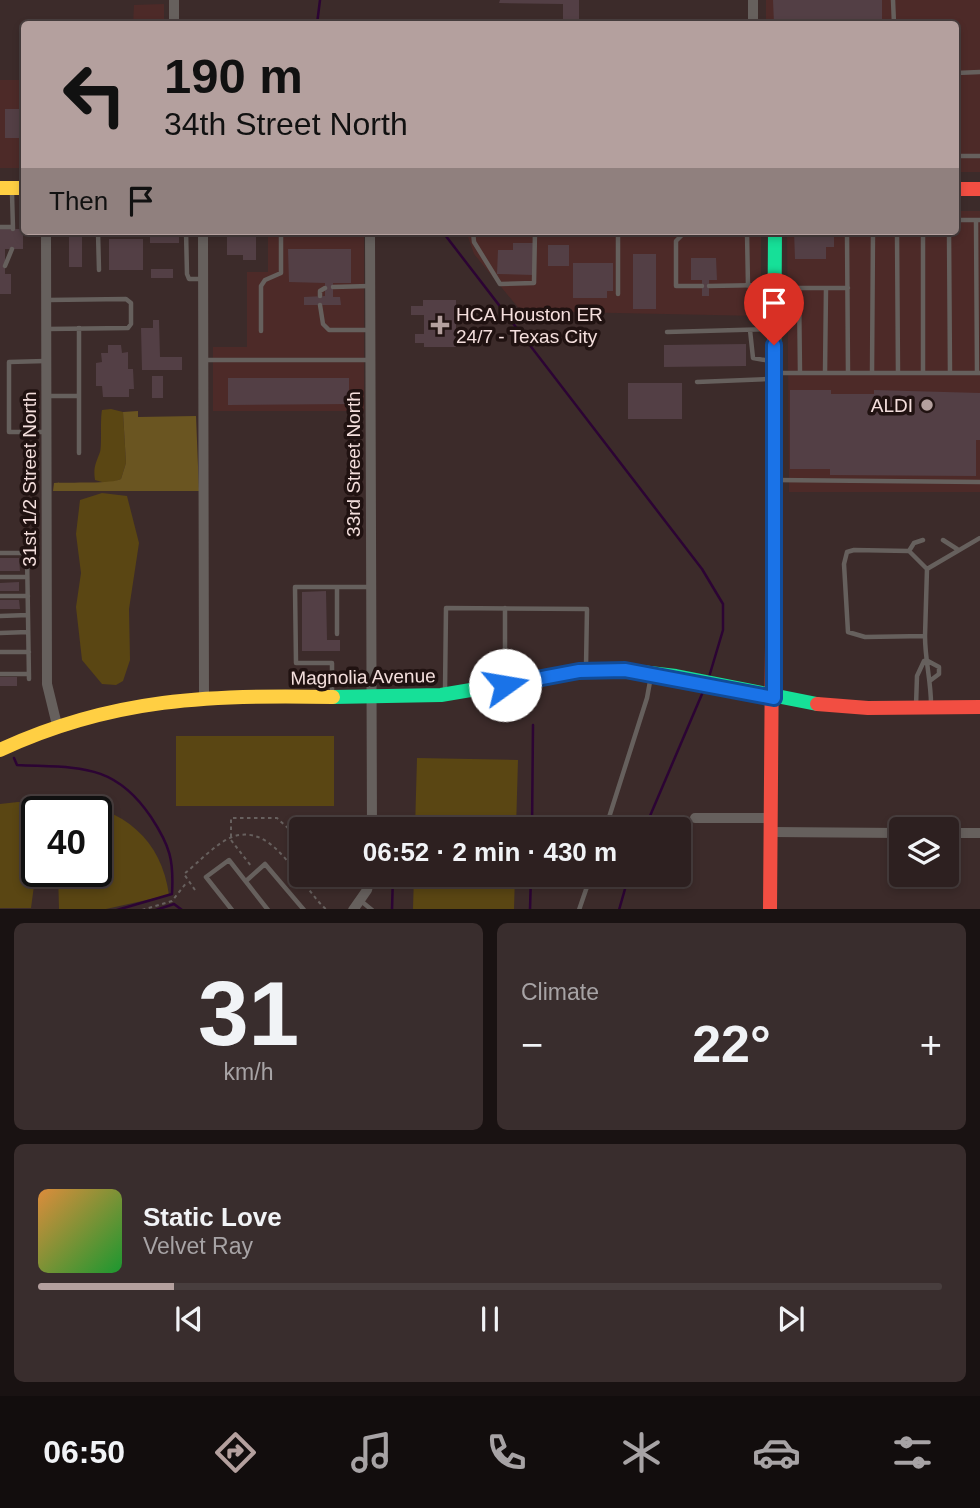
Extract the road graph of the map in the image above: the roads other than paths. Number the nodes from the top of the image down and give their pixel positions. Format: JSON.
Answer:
{"nodes":[{"id":1,"x":174,"y":0,"type":"edge"},
{"id":2,"x":753,"y":0,"type":"edge"},
{"id":3,"x":893,"y":0,"type":"edge"},
{"id":4,"x":174,"y":21,"type":"edge"},
{"id":5,"x":753,"y":21,"type":"edge"},
{"id":6,"x":894,"y":21,"type":"edge"},
{"id":7,"x":959,"y":72,"type":"edge"},
{"id":8,"x":980,"y":72,"type":"edge"},
{"id":9,"x":959,"y":156,"type":"edge"},
{"id":10,"x":980,"y":156,"type":"edge"},
{"id":11,"x":12,"y":188,"type":"edge"},
{"id":12,"x":959,"y":189,"type":"edge"},
{"id":13,"x":980,"y":189,"type":"edge"},
{"id":14,"x":959,"y":220,"type":"edge"},
{"id":15,"x":978,"y":220,"type":"edge"},
{"id":16,"x":0,"y":227,"type":"edge"},
{"id":17,"x":46,"y":235,"type":"edge"},
{"id":18,"x":98,"y":235,"type":"edge"},
{"id":19,"x":186,"y":235,"type":"edge"},
{"id":20,"x":203,"y":235,"type":"edge"},
{"id":21,"x":281,"y":235,"type":"edge"},
{"id":22,"x":370,"y":235,"type":"edge"},
{"id":23,"x":473,"y":235,"type":"edge"},
{"id":24,"x":535,"y":235,"type":"edge"},
{"id":25,"x":618,"y":235,"type":"edge"},
{"id":26,"x":675,"y":235,"type":"edge"},
{"id":27,"x":682,"y":235,"type":"edge"},
{"id":28,"x":747,"y":235,"type":"edge"},
{"id":29,"x":775,"y":235,"type":"edge"},
{"id":30,"x":847,"y":235,"type":"edge"},
{"id":31,"x":873,"y":235,"type":"edge"},
{"id":32,"x":897,"y":235,"type":"edge"},
{"id":33,"x":923,"y":235,"type":"edge"},
{"id":34,"x":949,"y":235,"type":"edge"},
{"id":35,"x":676,"y":241,"type":"junction"},
{"id":36,"x":12,"y":249,"type":"dead end"},
{"id":37,"x":5,"y":265,"type":"dead end"},
{"id":38,"x":99,"y":270,"type":"dead end"},
{"id":39,"x":203,"y":279,"type":"junction"},
{"id":40,"x":370,"y":286,"type":"junction"},
{"id":41,"x":702,"y":286,"type":"dead end"},
{"id":42,"x":709,"y":286,"type":"dead end"},
{"id":43,"x":748,"y":286,"type":"junction"},
{"id":44,"x":775,"y":287,"type":"junction"},
{"id":45,"x":325,"y":288,"type":"dead end"},
{"id":46,"x":332,"y":288,"type":"dead end"},
{"id":47,"x":799,"y":288,"type":"junction"},
{"id":48,"x":826,"y":288,"type":"junction"},
{"id":49,"x":848,"y":288,"type":"junction"},
{"id":50,"x":978,"y":290,"type":"edge"},
{"id":51,"x":618,"y":294,"type":"dead end"},
{"id":52,"x":320,"y":296,"type":"dead end"},
{"id":53,"x":46,"y":300,"type":"junction"},
{"id":54,"x":320,"y":305,"type":"dead end"},
{"id":55,"x":46,"y":328,"type":"junction"},
{"id":56,"x":79,"y":328,"type":"junction"},
{"id":57,"x":774,"y":329,"type":"junction"},
{"id":58,"x":370,"y":330,"type":"junction"},
{"id":59,"x":750,"y":330,"type":"junction"},
{"id":60,"x":261,"y":331,"type":"dead end"},
{"id":61,"x":667,"y":332,"type":"dead end"},
{"id":62,"x":203,"y":360,"type":"junction"},
{"id":63,"x":370,"y":360,"type":"junction"},
{"id":64,"x":46,"y":361,"type":"junction"},
{"id":65,"x":774,"y":371,"type":"junction"},
{"id":66,"x":800,"y":373,"type":"junction"},
{"id":67,"x":825,"y":373,"type":"junction"},
{"id":68,"x":848,"y":373,"type":"junction"},
{"id":69,"x":872,"y":373,"type":"junction"},
{"id":70,"x":898,"y":373,"type":"junction"},
{"id":71,"x":923,"y":373,"type":"junction"},
{"id":72,"x":950,"y":373,"type":"junction"},
{"id":73,"x":979,"y":373,"type":"edge"},
{"id":74,"x":698,"y":382,"type":"dead end"},
{"id":75,"x":46,"y":396,"type":"junction"},
{"id":76,"x":79,"y":396,"type":"junction"},
{"id":77,"x":46,"y":432,"type":"junction"},
{"id":78,"x":79,"y":453,"type":"dead end"},
{"id":79,"x":773,"y":480,"type":"junction"},
{"id":80,"x":980,"y":482,"type":"edge"},
{"id":81,"x":980,"y":538,"type":"edge"},
{"id":82,"x":923,"y":540,"type":"dead end"},
{"id":83,"x":943,"y":540,"type":"dead end"},
{"id":84,"x":957,"y":549,"type":"junction"},
{"id":85,"x":909,"y":551,"type":"junction"},
{"id":86,"x":0,"y":553,"type":"edge"},
{"id":87,"x":927,"y":569,"type":"junction"},
{"id":88,"x":0,"y":577,"type":"edge"},
{"id":89,"x":27,"y":577,"type":"junction"},
{"id":90,"x":337,"y":587,"type":"junction"},
{"id":91,"x":371,"y":587,"type":"junction"},
{"id":92,"x":0,"y":596,"type":"edge"},
{"id":93,"x":28,"y":596,"type":"junction"},
{"id":94,"x":506,"y":608,"type":"junction"},
{"id":95,"x":28,"y":615,"type":"junction"},
{"id":96,"x":0,"y":616,"type":"edge"},
{"id":97,"x":28,"y":632,"type":"junction"},
{"id":98,"x":0,"y":633,"type":"edge"},
{"id":99,"x":337,"y":634,"type":"dead end"},
{"id":100,"x":925,"y":636,"type":"junction"},
{"id":101,"x":0,"y":652,"type":"edge"},
{"id":102,"x":29,"y":652,"type":"junction"},
{"id":103,"x":925,"y":660,"type":"junction"},
{"id":104,"x":586,"y":670,"type":"junction"},
{"id":105,"x":651,"y":673,"type":"junction"},
{"id":106,"x":0,"y":674,"type":"edge"},
{"id":107,"x":931,"y":680,"type":"junction"},
{"id":108,"x":505,"y":685,"type":"junction"},
{"id":109,"x":445,"y":695,"type":"junction"},
{"id":110,"x":204,"y":697,"type":"junction"},
{"id":111,"x":332,"y":697,"type":"junction"},
{"id":112,"x":371,"y":697,"type":"junction"},
{"id":113,"x":774,"y":698,"type":"junction"},
{"id":114,"x":924,"y":706,"type":"junction"},
{"id":115,"x":980,"y":706,"type":"edge"},
{"id":116,"x":57,"y":725,"type":"junction"},
{"id":117,"x":0,"y":750,"type":"edge"},
{"id":118,"x":372,"y":817,"type":"edge"},
{"id":119,"x":609,"y":817,"type":"edge"},
{"id":120,"x":695,"y":818,"type":"dead end"},
{"id":121,"x":772,"y":825,"type":"junction"},
{"id":122,"x":889,"y":832,"type":"edge"},
{"id":123,"x":959,"y":833,"type":"edge"},
{"id":124,"x":980,"y":833,"type":"edge"},
{"id":125,"x":246,"y":881,"type":"junction"},
{"id":126,"x":366,"y":887,"type":"edge"},
{"id":127,"x":587,"y":887,"type":"edge"},
{"id":128,"x":361,"y":901,"type":"junction"},
{"id":129,"x":232,"y":909,"type":"edge"},
{"id":130,"x":268,"y":909,"type":"edge"},
{"id":131,"x":304,"y":909,"type":"edge"},
{"id":132,"x":353,"y":909,"type":"edge"},
{"id":133,"x":372,"y":909,"type":"edge"},
{"id":134,"x":579,"y":909,"type":"edge"},
{"id":135,"x":770,"y":909,"type":"edge"}],
"edges":[{"from":1,"to":4,"type":"street"},
{"from":2,"to":5,"type":"street"},
{"from":3,"to":6,"type":"lane"},
{"from":7,"to":8,"type":"lane"},
{"from":9,"to":10,"type":"lane"},
{"from":11,"to":16,"type":"lane"},
{"from":12,"to":13,"type":"street"},
{"from":14,"to":15,"type":"lane"},
{"from":15,"to":50,"type":"lane"},
{"from":17,"to":53,"type":"street","name":"31st 1/2 Street North"},
{"from":18,"to":38,"type":"lane"},
{"from":19,"to":39,"type":"lane"},
{"from":20,"to":39,"type":"street"},
{"from":21,"to":60,"type":"lane"},
{"from":22,"to":40,"type":"street","name":"33rd Street North"},
{"from":23,"to":24,"type":"lane"},
{"from":25,"to":51,"type":"lane"},
{"from":26,"to":35,"type":"lane"},
{"from":27,"to":35,"type":"lane"},
{"from":28,"to":43,"type":"lane"},
{"from":29,"to":44,"type":"street"},
{"from":30,"to":49,"type":"lane"},
{"from":31,"to":69,"type":"lane"},
{"from":32,"to":70,"type":"lane"},
{"from":33,"to":71,"type":"lane"},
{"from":34,"to":72,"type":"lane"},
{"from":35,"to":41,"type":"lane"},
{"from":36,"to":37,"type":"lane"},
{"from":39,"to":62,"type":"street"},
{"from":40,"to":46,"type":"lane"},
{"from":40,"to":58,"type":"street","name":"33rd Street North"},
{"from":42,"to":43,"type":"lane"},
{"from":43,"to":44,"type":"lane"},
{"from":44,"to":47,"type":"lane"},
{"from":44,"to":57,"type":"street"},
{"from":45,"to":52,"type":"lane"},
{"from":47,"to":48,"type":"lane"},
{"from":47,"to":66,"type":"lane"},
{"from":48,"to":49,"type":"lane"},
{"from":48,"to":67,"type":"lane"},
{"from":49,"to":68,"type":"lane"},
{"from":50,"to":73,"type":"lane"},
{"from":53,"to":55,"type":"street","name":"31st 1/2 Street North"},
{"from":53,"to":56,"type":"lane"},
{"from":54,"to":58,"type":"lane"},
{"from":55,"to":56,"type":"lane"},
{"from":55,"to":64,"type":"street","name":"31st 1/2 Street North"},
{"from":56,"to":76,"type":"lane"},
{"from":57,"to":59,"type":"lane"},
{"from":57,"to":65,"type":"street"},
{"from":58,"to":63,"type":"street","name":"33rd Street North"},
{"from":59,"to":61,"type":"lane"},
{"from":59,"to":65,"type":"lane"},
{"from":62,"to":63,"type":"lane"},
{"from":62,"to":110,"type":"street"},
{"from":63,"to":91,"type":"street","name":"33rd Street North"},
{"from":64,"to":75,"type":"street","name":"31st 1/2 Street North"},
{"from":64,"to":77,"type":"lane"},
{"from":65,"to":66,"type":"lane"},
{"from":65,"to":74,"type":"lane"},
{"from":65,"to":79,"type":"street"},
{"from":66,"to":67,"type":"lane"},
{"from":67,"to":68,"type":"lane"},
{"from":68,"to":69,"type":"lane"},
{"from":69,"to":70,"type":"lane"},
{"from":70,"to":71,"type":"lane"},
{"from":71,"to":72,"type":"lane"},
{"from":72,"to":73,"type":"lane"},
{"from":75,"to":76,"type":"lane"},
{"from":75,"to":77,"type":"street","name":"31st 1/2 Street North"},
{"from":76,"to":78,"type":"lane"},
{"from":77,"to":116,"type":"street","name":"31st 1/2 Street North"},
{"from":79,"to":80,"type":"lane"},
{"from":79,"to":113,"type":"street"},
{"from":81,"to":84,"type":"lane"},
{"from":82,"to":85,"type":"lane"},
{"from":83,"to":84,"type":"lane"},
{"from":84,"to":87,"type":"lane"},
{"from":85,"to":87,"type":"lane"},
{"from":85,"to":100,"type":"lane"},
{"from":86,"to":89,"type":"lane"},
{"from":87,"to":100,"type":"lane"},
{"from":88,"to":89,"type":"lane"},
{"from":89,"to":93,"type":"lane"},
{"from":90,"to":91,"type":"lane"},
{"from":90,"to":99,"type":"lane"},
{"from":90,"to":111,"type":"lane"},
{"from":91,"to":112,"type":"street","name":"33rd Street North"},
{"from":92,"to":93,"type":"lane"},
{"from":93,"to":95,"type":"lane"},
{"from":94,"to":104,"type":"lane"},
{"from":94,"to":108,"type":"lane"},
{"from":94,"to":109,"type":"lane"},
{"from":95,"to":96,"type":"lane"},
{"from":95,"to":97,"type":"lane"},
{"from":97,"to":98,"type":"lane"},
{"from":97,"to":102,"type":"lane"},
{"from":100,"to":103,"type":"lane"},
{"from":101,"to":102,"type":"lane"},
{"from":102,"to":106,"type":"lane"},
{"from":103,"to":107,"type":"lane"},
{"from":103,"to":107,"type":"lane"},
{"from":103,"to":114,"type":"lane"},
{"from":104,"to":105,"type":"street","name":"Magnolia Avenue"},
{"from":104,"to":108,"type":"street","name":"Magnolia Avenue"},
{"from":105,"to":113,"type":"street","name":"Magnolia Avenue"},
{"from":105,"to":119,"type":"lane"},
{"from":107,"to":114,"type":"lane"},
{"from":108,"to":109,"type":"street","name":"Magnolia Avenue"},
{"from":109,"to":112,"type":"street","name":"Magnolia Avenue"},
{"from":110,"to":111,"type":"street","name":"Magnolia Avenue"},
{"from":110,"to":116,"type":"street","name":"Magnolia Avenue"},
{"from":111,"to":112,"type":"street","name":"Magnolia Avenue"},
{"from":112,"to":118,"type":"street","name":"33rd Street North"},
{"from":113,"to":114,"type":"street","name":"Magnolia Avenue"},
{"from":113,"to":121,"type":"street"},
{"from":114,"to":115,"type":"street","name":"Magnolia Avenue"},
{"from":116,"to":117,"type":"street","name":"Magnolia Avenue"},
{"from":120,"to":121,"type":"street"},
{"from":121,"to":122,"type":"street"},
{"from":121,"to":135,"type":"street"},
{"from":123,"to":124,"type":"street"},
{"from":125,"to":129,"type":"lane"},
{"from":125,"to":130,"type":"lane"},
{"from":125,"to":131,"type":"lane"},
{"from":126,"to":128,"type":"street"},
{"from":127,"to":134,"type":"lane"},
{"from":128,"to":132,"type":"street"},
{"from":128,"to":133,"type":"lane"}]}
